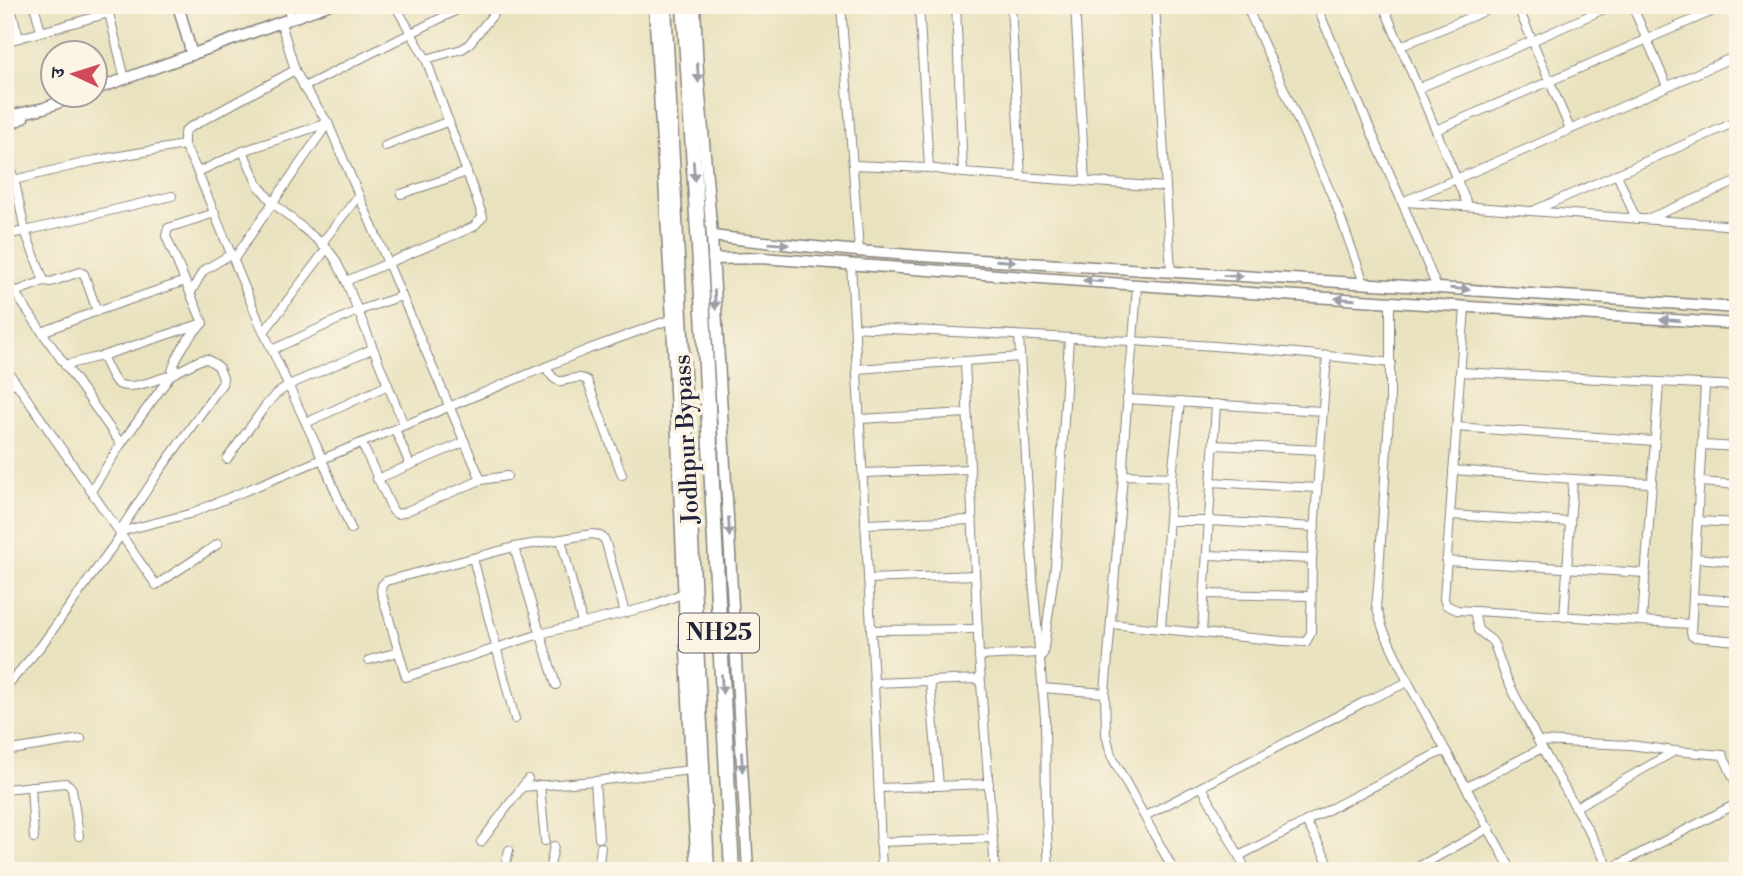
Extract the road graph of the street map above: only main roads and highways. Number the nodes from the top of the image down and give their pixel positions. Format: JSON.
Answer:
{"nodes":[{"id":1,"x":664,"y":5,"type":"edge"},
{"id":2,"x":684,"y":5,"type":"edge"},
{"id":3,"x":707,"y":871,"type":"edge"},
{"id":4,"x":732,"y":871,"type":"edge"}],
"edges":[{"from":1,"to":3,"type":"highway"},
{"from":2,"to":4,"type":"highway","name":"Jodhpur Bypass","number":"NH25","one_way":true}]}
